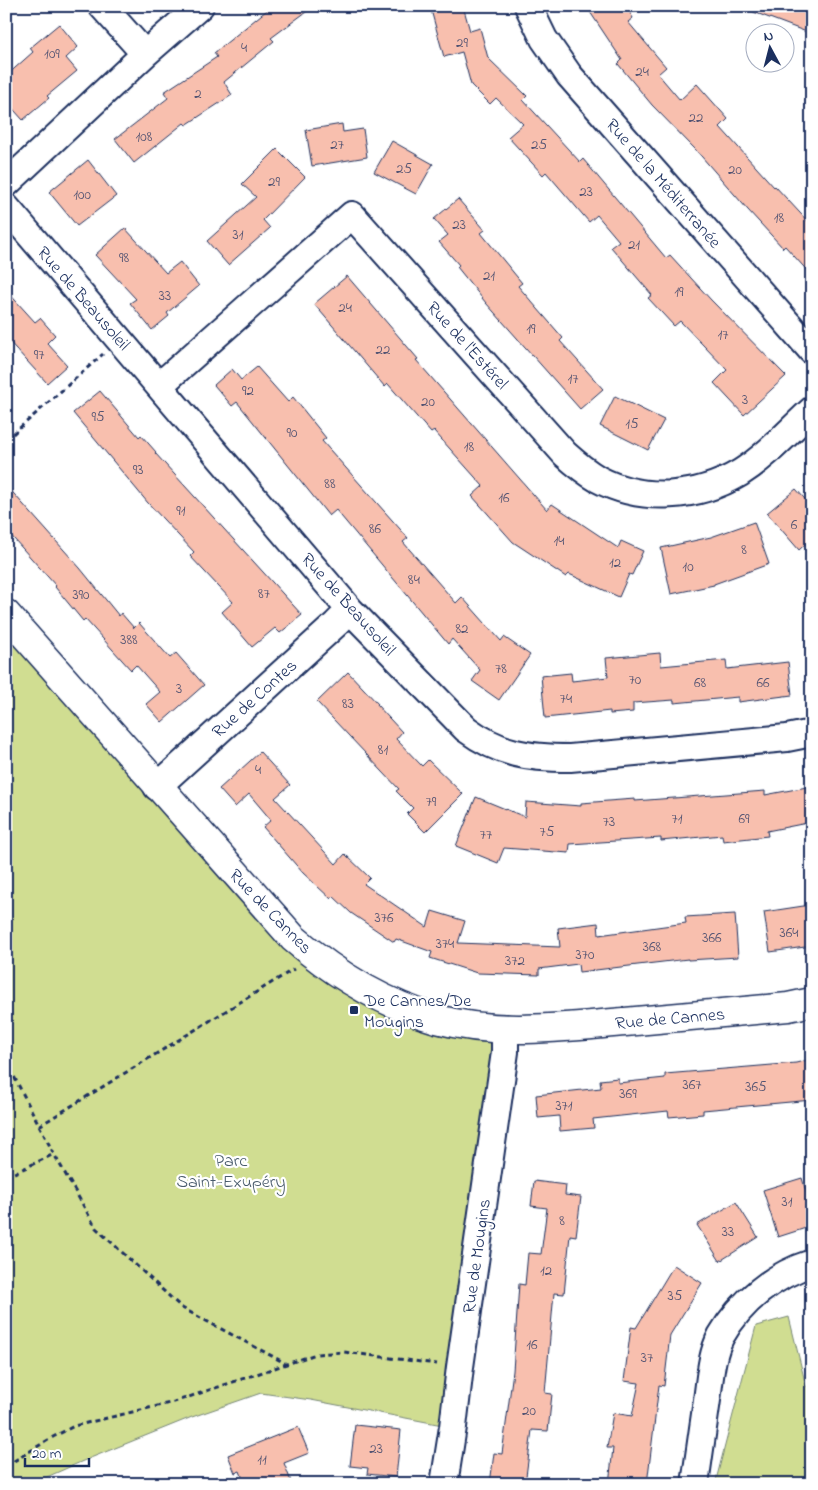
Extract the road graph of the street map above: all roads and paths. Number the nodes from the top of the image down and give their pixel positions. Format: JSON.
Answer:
{"nodes":[{"id":1,"x":102,"y":6,"type":"edge"},
{"id":2,"x":200,"y":6,"type":"edge"},
{"id":3,"x":528,"y":6,"type":"edge"},
{"id":4,"x":145,"y":54,"type":"junction"},
{"id":5,"x":6,"y":184,"type":"edge"},
{"id":6,"x":6,"y":206,"type":"edge"},
{"id":7,"x":120,"y":340,"type":"junction"},
{"id":8,"x":812,"y":350,"type":"edge"},
{"id":9,"x":160,"y":385,"type":"junction"},
{"id":10,"x":812,"y":410,"type":"edge"},
{"id":11,"x":6,"y":440,"type":"edge"},
{"id":12,"x":350,"y":610,"type":"junction"},
{"id":13,"x":6,"y":614,"type":"edge"},
{"id":14,"x":812,"y":733,"type":"edge"},
{"id":15,"x":157,"y":787,"type":"junction"},
{"id":16,"x":294,"y":969,"type":"dead end"},
{"id":17,"x":812,"y":1002,"type":"edge"},
{"id":18,"x":505,"y":1028,"type":"junction"},
{"id":19,"x":6,"y":1061,"type":"edge"},
{"id":20,"x":39,"y":1126,"type":"junction"},
{"id":21,"x":54,"y":1154,"type":"junction"},
{"id":22,"x":6,"y":1177,"type":"edge"},
{"id":23,"x":812,"y":1263,"type":"edge"},
{"id":24,"x":286,"y":1363,"type":"junction"},
{"id":25,"x":460,"y":1367,"type":"junction"},
{"id":26,"x":6,"y":1466,"type":"edge"},
{"id":27,"x":444,"y":1484,"type":"edge"},
{"id":28,"x":695,"y":1484,"type":"edge"}],
"edges":[{"from":1,"to":4,"type":"street"},
{"from":2,"to":4,"type":"street"},
{"from":3,"to":8,"type":"street","name":"Rue de la Méditerranée"},
{"from":4,"to":5,"type":"street"},
{"from":6,"to":7,"type":"street","name":"Rue de Beausoleil"},
{"from":7,"to":9,"type":"street","name":"Rue de Beausoleil"},
{"from":7,"to":11,"type":"path"},
{"from":9,"to":10,"type":"street","name":"Rue de l'Estérel"},
{"from":9,"to":12,"type":"street","name":"Rue de Beausoleil"},
{"from":12,"to":14,"type":"street","name":"Rue de Beausoleil"},
{"from":12,"to":15,"type":"street","name":"Rue de Contes"},
{"from":13,"to":15,"type":"street","name":"Rue de Cannes"},
{"from":15,"to":18,"type":"street","name":"Rue de Cannes"},
{"from":16,"to":20,"type":"path"},
{"from":17,"to":18,"type":"street","name":"Rue de Cannes"},
{"from":18,"to":25,"type":"street","name":"Rue de Mougins"},
{"from":19,"to":20,"type":"path"},
{"from":20,"to":21,"type":"path"},
{"from":21,"to":22,"type":"path"},
{"from":21,"to":24,"type":"path"},
{"from":23,"to":28,"type":"street"},
{"from":24,"to":25,"type":"path"},
{"from":24,"to":26,"type":"path"},
{"from":25,"to":27,"type":"street","name":"Rue de Mougins"}]}
